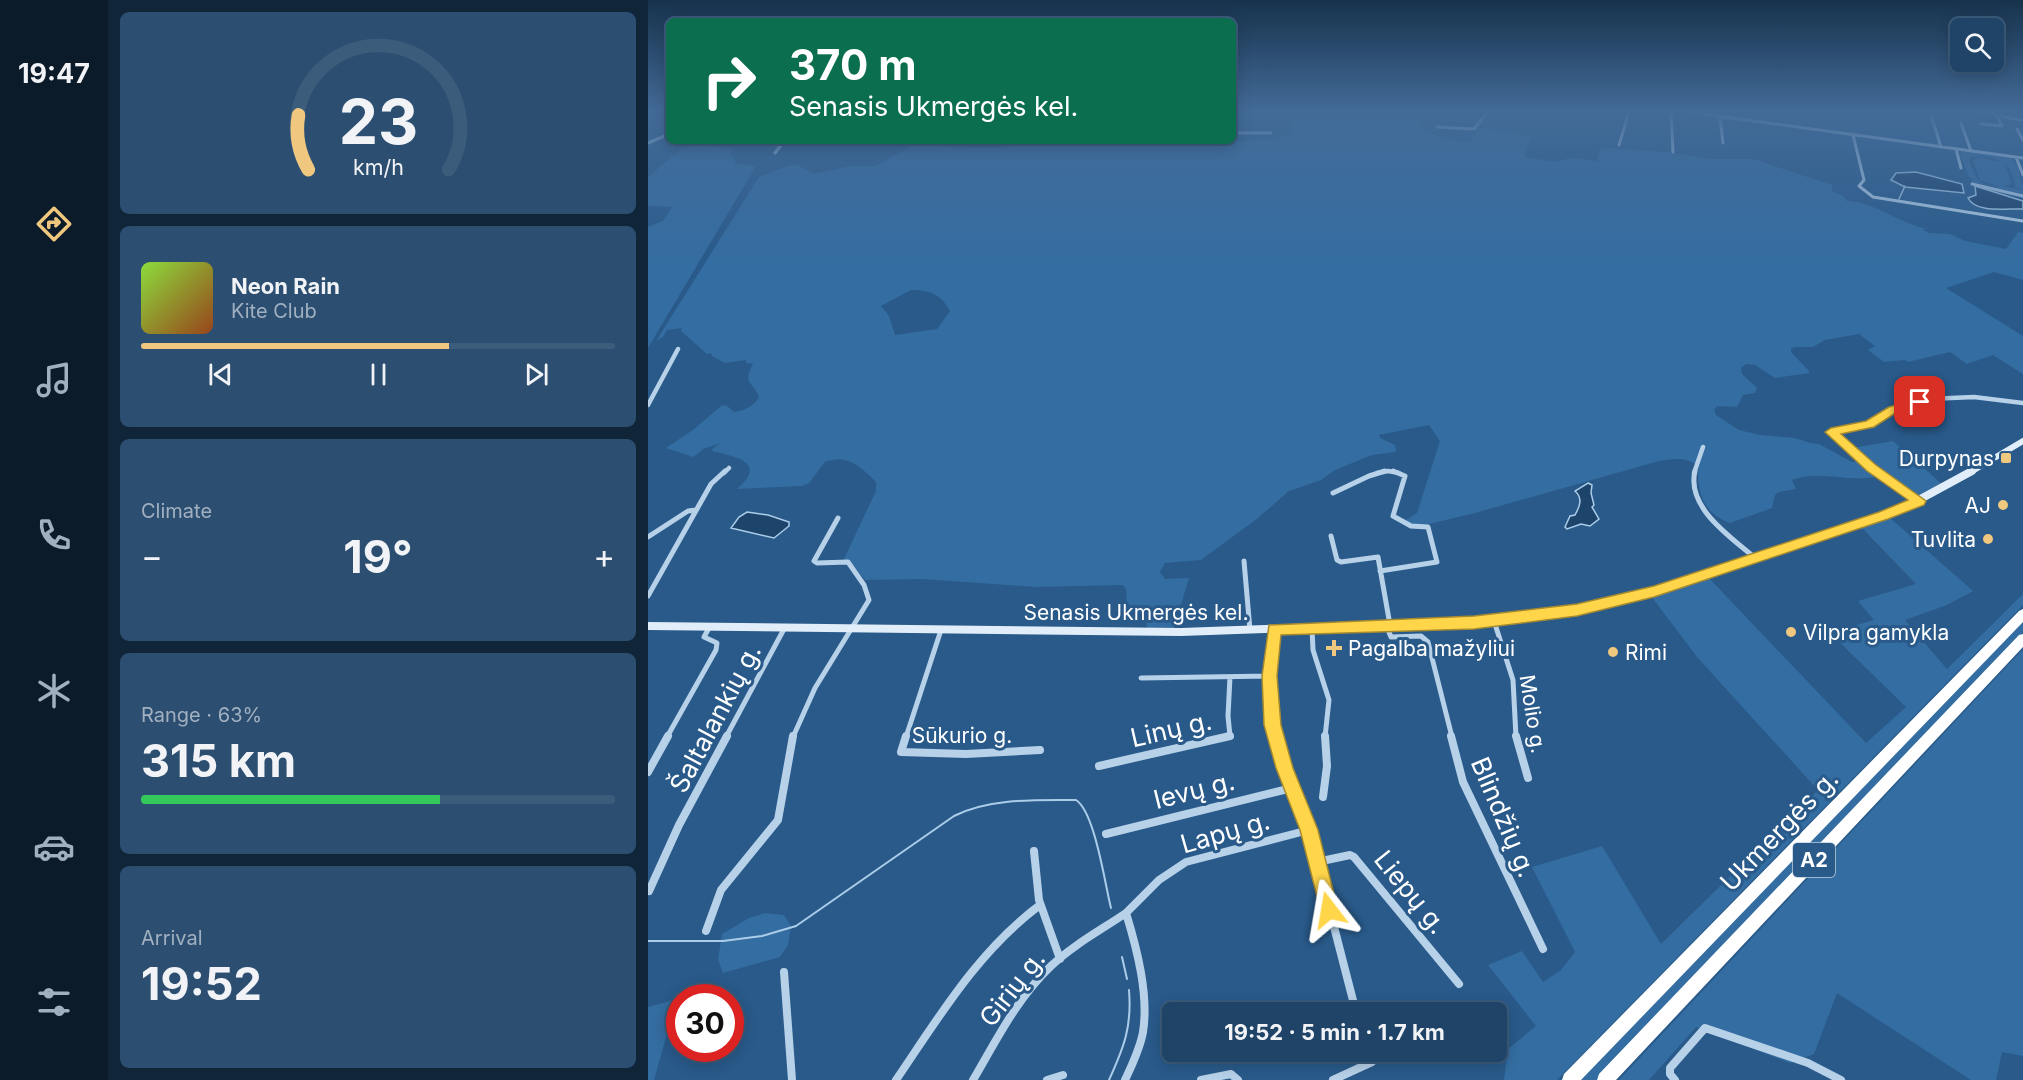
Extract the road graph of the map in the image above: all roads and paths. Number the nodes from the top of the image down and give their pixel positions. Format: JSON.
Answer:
{"nodes":[{"id":1,"x":1860,"y":162,"type":"edge"},
{"id":2,"x":1960,"y":162,"type":"edge"},
{"id":3,"x":1961,"y":168,"type":"dead end"},
{"id":4,"x":1972,"y":184,"type":"dead end"},
{"id":5,"x":2023,"y":196,"type":"edge"},
{"id":6,"x":2023,"y":221,"type":"edge"},
{"id":7,"x":678,"y":349,"type":"dead end"},
{"id":8,"x":2023,"y":403,"type":"edge"},
{"id":9,"x":648,"y":405,"type":"edge"},
{"id":10,"x":2023,"y":441,"type":"edge"},
{"id":11,"x":1703,"y":447,"type":"dead end"},
{"id":12,"x":729,"y":468,"type":"dead end"},
{"id":13,"x":1333,"y":493,"type":"dead end"},
{"id":14,"x":1919,"y":501,"type":"junction"},
{"id":15,"x":696,"y":510,"type":"junction"},
{"id":16,"x":838,"y":518,"type":"dead end"},
{"id":17,"x":1331,"y":536,"type":"dead end"},
{"id":18,"x":648,"y":537,"type":"edge"},
{"id":19,"x":1755,"y":558,"type":"junction"},
{"id":20,"x":1244,"y":561,"type":"dead end"},
{"id":21,"x":1380,"y":572,"type":"junction"},
{"id":22,"x":648,"y":596,"type":"edge"},
{"id":23,"x":2023,"y":614,"type":"edge"},
{"id":24,"x":1494,"y":621,"type":"junction"},
{"id":25,"x":1388,"y":625,"type":"junction"},
{"id":26,"x":648,"y":626,"type":"edge"},
{"id":27,"x":709,"y":628,"type":"junction"},
{"id":28,"x":1312,"y":628,"type":"junction"},
{"id":29,"x":784,"y":629,"type":"junction"},
{"id":30,"x":1274,"y":629,"type":"junction"},
{"id":31,"x":850,"y":630,"type":"junction"},
{"id":32,"x":941,"y":630,"type":"junction"},
{"id":33,"x":1250,"y":630,"type":"junction"},
{"id":34,"x":2023,"y":639,"type":"edge"},
{"id":35,"x":1270,"y":676,"type":"junction"},
{"id":36,"x":1230,"y":677,"type":"junction"},
{"id":37,"x":1141,"y":678,"type":"dead end"},
{"id":38,"x":1040,"y":750,"type":"dead end"},
{"id":39,"x":1099,"y":766,"type":"dead end"},
{"id":40,"x":648,"y":772,"type":"edge"},
{"id":41,"x":1528,"y":778,"type":"dead end"},
{"id":42,"x":1292,"y":788,"type":"junction"},
{"id":43,"x":1323,"y":797,"type":"dead end"},
{"id":44,"x":1309,"y":830,"type":"junction"},
{"id":45,"x":1106,"y":834,"type":"dead end"},
{"id":46,"x":1034,"y":851,"type":"dead end"},
{"id":47,"x":1317,"y":862,"type":"junction"},
{"id":48,"x":649,"y":891,"type":"edge"},
{"id":49,"x":1040,"y":905,"type":"junction"},
{"id":50,"x":1126,"y":913,"type":"junction"},
{"id":51,"x":706,"y":931,"type":"dead end"},
{"id":52,"x":1543,"y":949,"type":"dead end"},
{"id":53,"x":1060,"y":959,"type":"junction"},
{"id":54,"x":784,"y":972,"type":"dead end"},
{"id":55,"x":1459,"y":984,"type":"dead end"},
{"id":56,"x":1353,"y":1002,"type":"edge"},
{"id":57,"x":1372,"y":1062,"type":"edge"},
{"id":58,"x":1063,"y":1075,"type":"dead end"},
{"id":59,"x":792,"y":1080,"type":"edge"},
{"id":60,"x":896,"y":1080,"type":"edge"},
{"id":61,"x":973,"y":1080,"type":"edge"},
{"id":62,"x":1047,"y":1080,"type":"edge"},
{"id":63,"x":1125,"y":1080,"type":"edge"},
{"id":64,"x":1201,"y":1080,"type":"edge"},
{"id":65,"x":1238,"y":1080,"type":"edge"},
{"id":66,"x":1334,"y":1080,"type":"edge"},
{"id":67,"x":1570,"y":1080,"type":"edge"},
{"id":68,"x":1605,"y":1080,"type":"edge"},
{"id":69,"x":1675,"y":1080,"type":"edge"},
{"id":70,"x":1841,"y":1080,"type":"edge"}],
"edges":[{"from":1,"to":6,"type":"street"},
{"from":2,"to":3,"type":"street"},
{"from":4,"to":5,"type":"street"},
{"from":7,"to":9,"type":"street"},
{"from":8,"to":14,"type":"street"},
{"from":10,"to":14,"type":"main road","name":"Senasis Ukmergės kel."},
{"from":11,"to":19,"type":"street"},
{"from":12,"to":15,"type":"street"},
{"from":13,"to":21,"type":"street"},
{"from":14,"to":19,"type":"main road","name":"Senasis Ukmergės kel."},
{"from":15,"to":18,"type":"street"},
{"from":15,"to":22,"type":"street"},
{"from":16,"to":31,"type":"street"},
{"from":17,"to":21,"type":"street"},
{"from":19,"to":24,"type":"main road","name":"Senasis Ukmergės kel."},
{"from":20,"to":33,"type":"street"},
{"from":21,"to":25,"type":"street"},
{"from":23,"to":67,"type":"highway","name":"Ukmergės g.","number":"A2"},
{"from":24,"to":25,"type":"main road","name":"Senasis Ukmergės kel."},
{"from":24,"to":41,"type":"street","name":"Molio g."},
{"from":25,"to":28,"type":"main road","name":"Senasis Ukmergės kel."},
{"from":25,"to":52,"type":"street","name":"Blindžių g."},
{"from":26,"to":27,"type":"main road","name":"Senasis Ukmergės kel."},
{"from":27,"to":29,"type":"main road","name":"Senasis Ukmergės kel."},
{"from":27,"to":40,"type":"street"},
{"from":28,"to":30,"type":"main road","name":"Senasis Ukmergės kel."},
{"from":28,"to":43,"type":"street"},
{"from":29,"to":31,"type":"main road","name":"Senasis Ukmergės kel."},
{"from":29,"to":48,"type":"street","name":"Šaltalankių g."},
{"from":30,"to":33,"type":"main road","name":"Senasis Ukmergės kel."},
{"from":30,"to":35,"type":"street"},
{"from":31,"to":32,"type":"main road","name":"Senasis Ukmergės kel."},
{"from":31,"to":51,"type":"street"},
{"from":32,"to":33,"type":"main road","name":"Senasis Ukmergės kel."},
{"from":32,"to":38,"type":"street","name":"Sūkurio g."},
{"from":34,"to":68,"type":"highway","name":"Ukmergės g.","number":"A2"},
{"from":35,"to":36,"type":"street","name":"Linų g."},
{"from":35,"to":42,"type":"street"},
{"from":36,"to":37,"type":"street","name":"Linų g."},
{"from":36,"to":39,"type":"street","name":"Linų g."},
{"from":42,"to":44,"type":"street"},
{"from":42,"to":45,"type":"street","name":"Ievų g."},
{"from":44,"to":47,"type":"street"},
{"from":44,"to":50,"type":"street","name":"Lapų g."},
{"from":46,"to":49,"type":"street"},
{"from":47,"to":55,"type":"street","name":"Liepų g."},
{"from":47,"to":56,"type":"street"},
{"from":49,"to":53,"type":"street"},
{"from":49,"to":60,"type":"street"},
{"from":50,"to":53,"type":"street","name":"Girių g."},
{"from":50,"to":63,"type":"street"},
{"from":53,"to":61,"type":"street","name":"Girių g."},
{"from":54,"to":59,"type":"street"},
{"from":57,"to":66,"type":"street"},
{"from":58,"to":62,"type":"street"},
{"from":64,"to":65,"type":"street"},
{"from":69,"to":70,"type":"street"}]}
